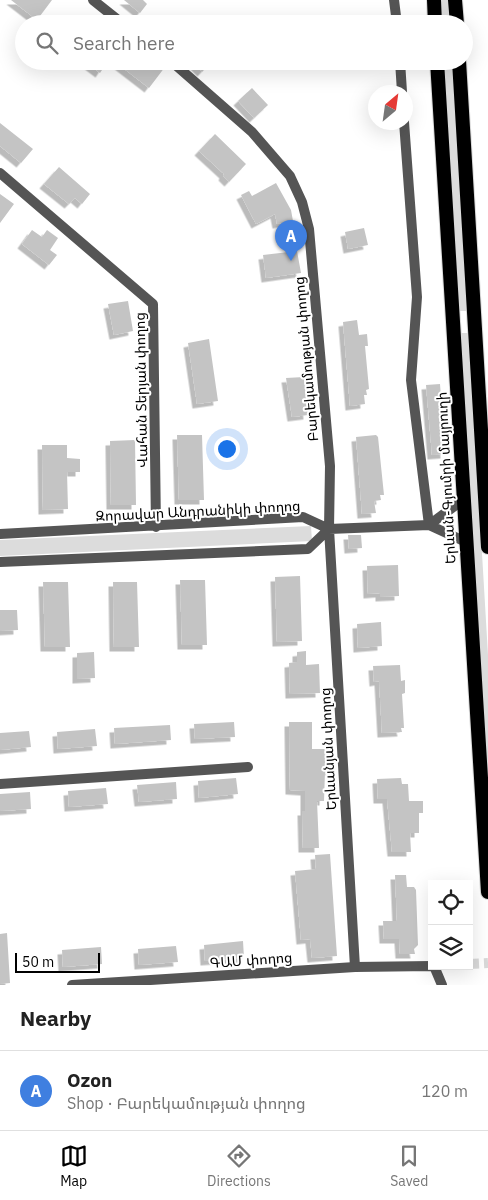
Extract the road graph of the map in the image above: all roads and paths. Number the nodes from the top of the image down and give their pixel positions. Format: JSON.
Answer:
{"nodes":[{"id":1,"x":93,"y":0,"type":"edge"},
{"id":2,"x":394,"y":0,"type":"edge"},
{"id":3,"x":434,"y":0,"type":"edge"},
{"id":4,"x":455,"y":0,"type":"edge"},
{"id":5,"x":112,"y":15,"type":"edge"},
{"id":6,"x":396,"y":15,"type":"edge"},
{"id":7,"x":435,"y":15,"type":"edge"},
{"id":8,"x":456,"y":15,"type":"edge"},
{"id":9,"x":181,"y":70,"type":"edge"},
{"id":10,"x":401,"y":70,"type":"edge"},
{"id":11,"x":438,"y":70,"type":"edge"},
{"id":12,"x":460,"y":70,"type":"edge"},
{"id":13,"x":402,"y":85,"type":"edge"},
{"id":14,"x":405,"y":130,"type":"edge"},
{"id":15,"x":0,"y":173,"type":"edge"},
{"id":16,"x":475,"y":320,"type":"junction"},
{"id":17,"x":453,"y":322,"type":"junction"},
{"id":18,"x":485,"y":441,"type":"edge"},
{"id":19,"x":464,"y":499,"type":"junction"},
{"id":20,"x":429,"y":526,"type":"junction"},
{"id":21,"x":156,"y":527,"type":"junction"},
{"id":22,"x":329,"y":529,"type":"junction"},
{"id":23,"x":0,"y":534,"type":"edge"},
{"id":24,"x":466,"y":542,"type":"junction"},
{"id":25,"x":488,"y":547,"type":"edge"},
{"id":26,"x":0,"y":562,"type":"edge"},
{"id":27,"x":248,"y":767,"type":"dead end"},
{"id":28,"x":0,"y":784,"type":"edge"},
{"id":29,"x":488,"y":892,"type":"edge"},
{"id":30,"x":428,"y":966,"type":"edge"},
{"id":31,"x":355,"y":967,"type":"junction"},
{"id":32,"x":435,"y":970,"type":"edge"},
{"id":33,"x":72,"y":985,"type":"edge"},
{"id":34,"x":442,"y":985,"type":"edge"}],
"edges":[{"from":1,"to":5,"type":"street"},
{"from":2,"to":6,"type":"street"},
{"from":3,"to":7,"type":"highway"},
{"from":4,"to":8,"type":"highway"},
{"from":9,"to":22,"type":"street","name":"Բարեկամության փողոց"},
{"from":10,"to":13,"type":"street"},
{"from":11,"to":17,"type":"highway","name":"Երևան-Գյումրի մայրուղի"},
{"from":12,"to":16,"type":"highway"},
{"from":14,"to":20,"type":"street"},
{"from":15,"to":21,"type":"street","name":"Վահան Տերյան փողոց"},
{"from":16,"to":17,"type":"highway"},
{"from":16,"to":18,"type":"highway"},
{"from":17,"to":19,"type":"highway","name":"Երևան-Գյումրի մայրուղի"},
{"from":18,"to":25,"type":"highway"},
{"from":19,"to":20,"type":"street"},
{"from":19,"to":24,"type":"highway","name":"Երևան-Գյումրի մայրուղի"},
{"from":20,"to":22,"type":"street"},
{"from":20,"to":24,"type":"street"},
{"from":21,"to":22,"type":"street","name":"Զորավար Անդրանիկի փողոց"},
{"from":21,"to":23,"type":"street","name":"Զորավար Անդրանիկի փողոց"},
{"from":22,"to":26,"type":"street"},
{"from":22,"to":31,"type":"street","name":"Երևանյան փողոց"},
{"from":24,"to":29,"type":"highway","name":"Երևան-Գյումրի մայրուղի"},
{"from":27,"to":28,"type":"street"},
{"from":30,"to":31,"type":"street","name":"ԳԱՄ փողոց"},
{"from":31,"to":33,"type":"street","name":"ԳԱՄ փողոց"},
{"from":32,"to":34,"type":"street","name":"ԳԱՄ փողոց"}]}
